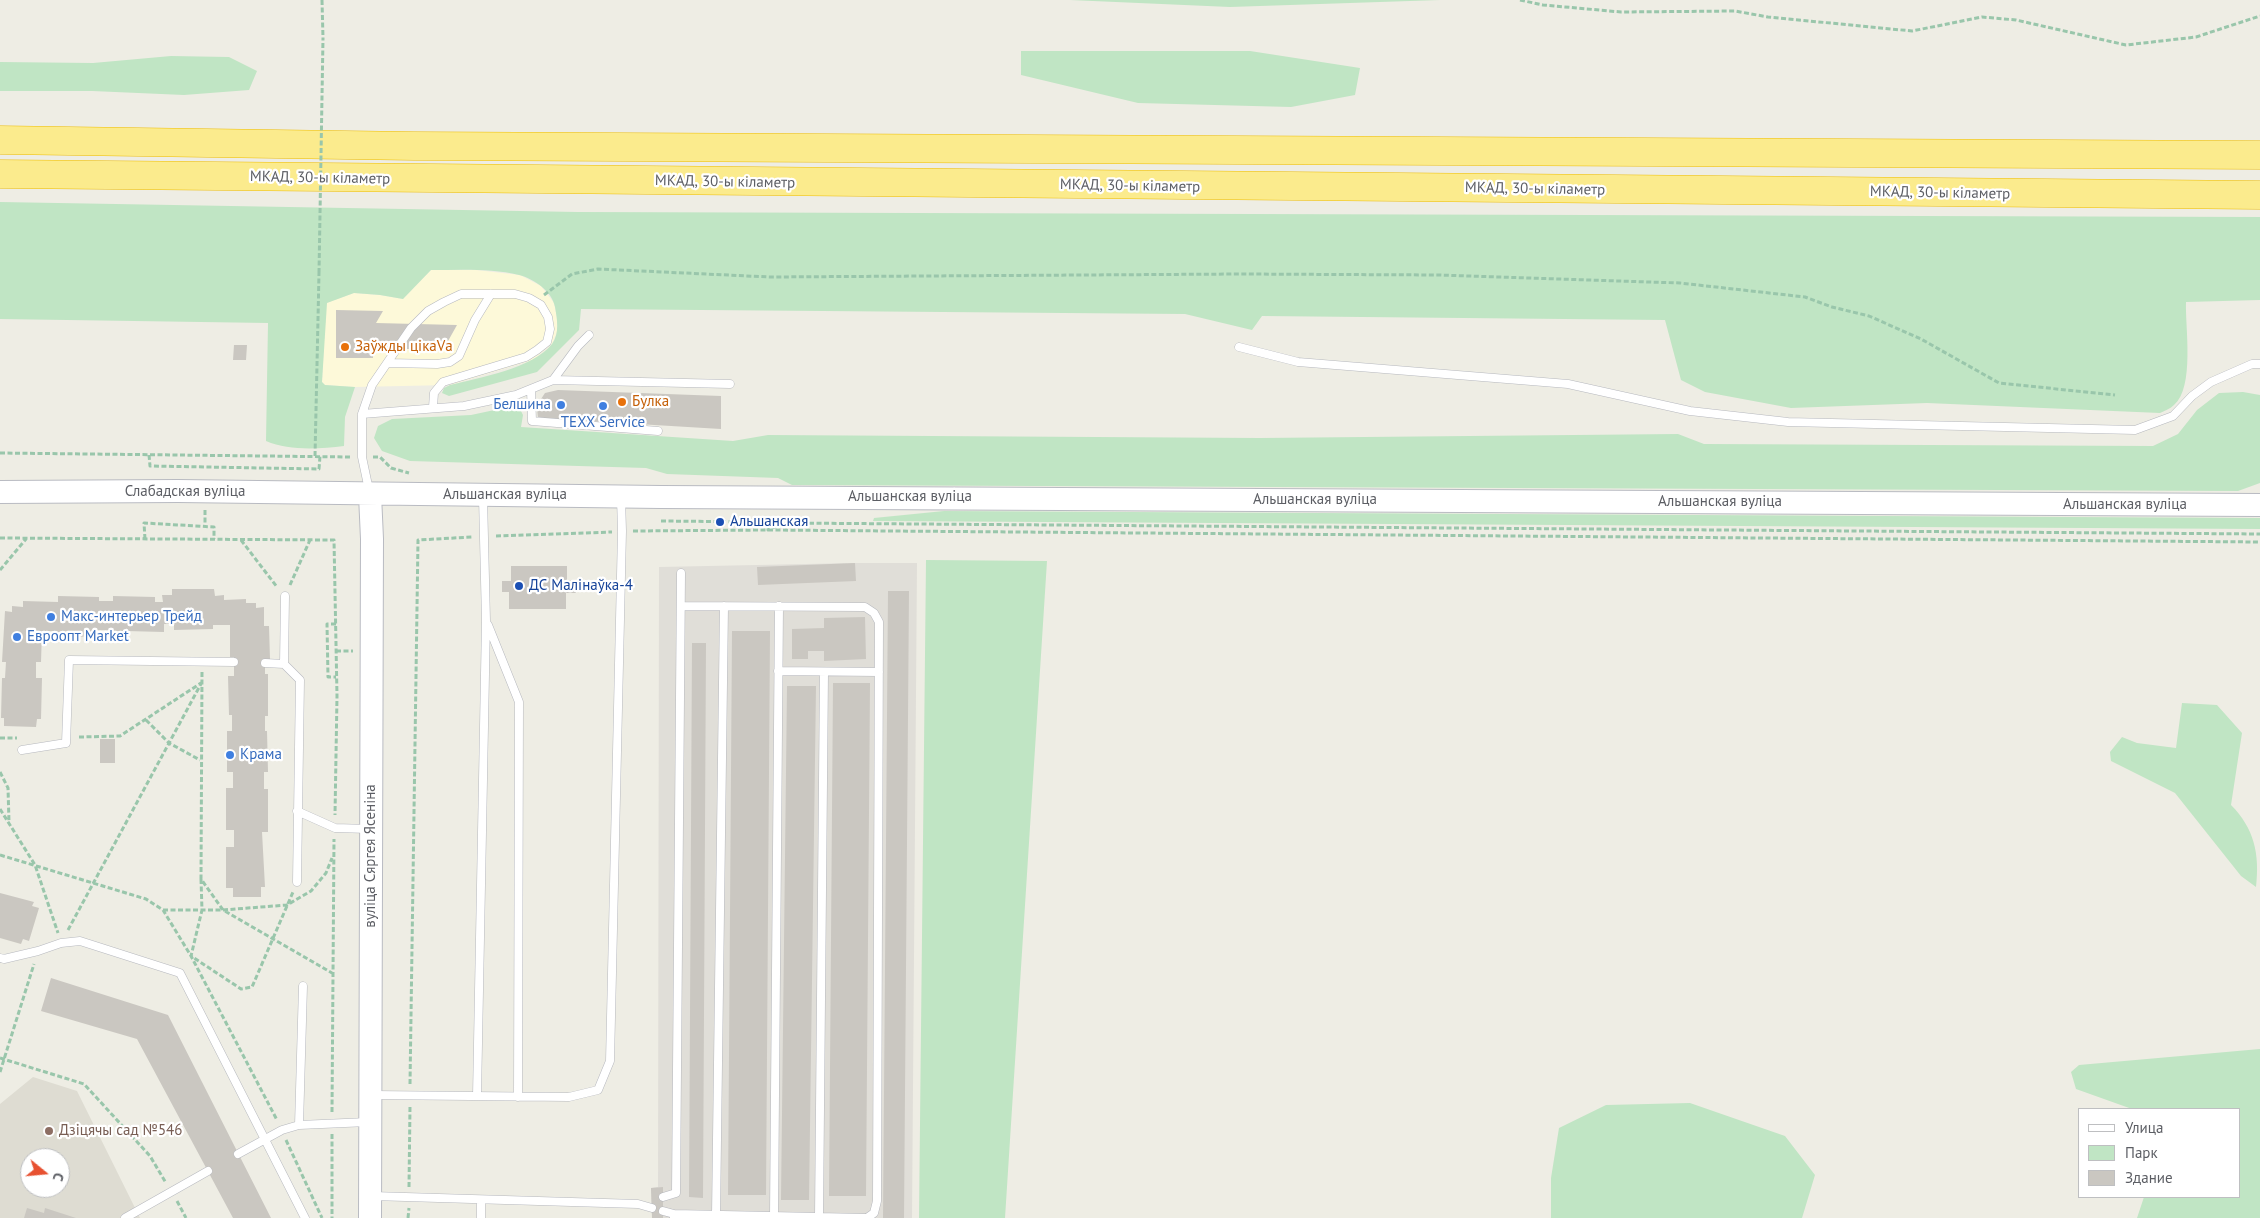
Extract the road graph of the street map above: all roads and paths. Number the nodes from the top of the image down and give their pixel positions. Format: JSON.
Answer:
{"nodes":[{"id":1,"x":322,"y":0,"type":"edge"},
{"id":2,"x":1520,"y":0,"type":"edge"},
{"id":3,"x":2260,"y":16,"type":"edge"},
{"id":4,"x":0,"y":140,"type":"edge"},
{"id":5,"x":2260,"y":155,"type":"edge"},
{"id":6,"x":0,"y":174,"type":"edge"},
{"id":7,"x":2260,"y":196,"type":"edge"},
{"id":8,"x":491,"y":294,"type":"junction"},
{"id":9,"x":535,"y":302,"type":"junction"},
{"id":10,"x":589,"y":335,"type":"dead end"},
{"id":11,"x":1239,"y":347,"type":"dead end"},
{"id":12,"x":388,"y":363,"type":"junction"},
{"id":13,"x":2260,"y":364,"type":"edge"},
{"id":14,"x":553,"y":380,"type":"junction"},
{"id":15,"x":730,"y":384,"type":"dead end"},
{"id":16,"x":531,"y":389,"type":"junction"},
{"id":17,"x":2114,"y":395,"type":"dead end"},
{"id":18,"x":433,"y":407,"type":"junction"},
{"id":19,"x":362,"y":414,"type":"junction"},
{"id":20,"x":658,"y":431,"type":"dead end"},
{"id":21,"x":0,"y":453,"type":"edge"},
{"id":22,"x":149,"y":455,"type":"junction"},
{"id":23,"x":320,"y":456,"type":"dead end"},
{"id":24,"x":0,"y":492,"type":"edge"},
{"id":25,"x":483,"y":494,"type":"junction"},
{"id":26,"x":370,"y":495,"type":"junction"},
{"id":27,"x":621,"y":496,"type":"junction"},
{"id":28,"x":2260,"y":505,"type":"edge"},
{"id":29,"x":661,"y":521,"type":"dead end"},
{"id":30,"x":768,"y":530,"type":"junction"},
{"id":31,"x":622,"y":531,"type":"junction"},
{"id":32,"x":2260,"y":534,"type":"edge"},
{"id":33,"x":483,"y":536,"type":"junction"},
{"id":34,"x":0,"y":538,"type":"edge"},
{"id":35,"x":26,"y":538,"type":"junction"},
{"id":36,"x":145,"y":539,"type":"junction"},
{"id":37,"x":214,"y":539,"type":"junction"},
{"id":38,"x":241,"y":540,"type":"junction"},
{"id":39,"x":310,"y":540,"type":"junction"},
{"id":40,"x":2260,"y":542,"type":"edge"},
{"id":41,"x":0,"y":570,"type":"edge"},
{"id":42,"x":681,"y":573,"type":"dead end"},
{"id":43,"x":284,"y":596,"type":"junction"},
{"id":44,"x":680,"y":606,"type":"junction"},
{"id":45,"x":724,"y":606,"type":"junction"},
{"id":46,"x":779,"y":606,"type":"junction"},
{"id":47,"x":486,"y":621,"type":"junction"},
{"id":48,"x":336,"y":624,"type":"junction"},
{"id":49,"x":202,"y":662,"type":"junction"},
{"id":50,"x":234,"y":662,"type":"dead end"},
{"id":51,"x":265,"y":662,"type":"dead end"},
{"id":52,"x":284,"y":664,"type":"junction"},
{"id":53,"x":778,"y":671,"type":"junction"},
{"id":54,"x":824,"y":672,"type":"junction"},
{"id":55,"x":879,"y":672,"type":"junction"},
{"id":56,"x":336,"y":677,"type":"junction"},
{"id":57,"x":202,"y":682,"type":"junction"},
{"id":58,"x":146,"y":720,"type":"junction"},
{"id":59,"x":120,"y":736,"type":"dead end"},
{"id":60,"x":169,"y":742,"type":"junction"},
{"id":61,"x":22,"y":750,"type":"dead end"},
{"id":62,"x":200,"y":760,"type":"junction"},
{"id":63,"x":0,"y":772,"type":"edge"},
{"id":64,"x":0,"y":809,"type":"edge"},
{"id":65,"x":298,"y":811,"type":"junction"},
{"id":66,"x":9,"y":823,"type":"junction"},
{"id":67,"x":335,"y":828,"type":"junction"},
{"id":68,"x":371,"y":829,"type":"junction"},
{"id":69,"x":0,"y":854,"type":"edge"},
{"id":70,"x":333,"y":855,"type":"junction"},
{"id":71,"x":35,"y":865,"type":"junction"},
{"id":72,"x":201,"y":879,"type":"junction"},
{"id":73,"x":297,"y":882,"type":"joint"},
{"id":74,"x":94,"y":884,"type":"junction"},
{"id":75,"x":287,"y":904,"type":"junction"},
{"id":76,"x":163,"y":910,"type":"junction"},
{"id":77,"x":202,"y":910,"type":"junction"},
{"id":78,"x":223,"y":910,"type":"junction"},
{"id":79,"x":274,"y":939,"type":"junction"},
{"id":80,"x":61,"y":942,"type":"junction"},
{"id":81,"x":38,"y":951,"type":"junction"},
{"id":82,"x":190,"y":956,"type":"junction"},
{"id":83,"x":0,"y":958,"type":"edge"},
{"id":84,"x":333,"y":974,"type":"junction"},
{"id":85,"x":303,"y":986,"type":"dead end"},
{"id":86,"x":2,"y":1059,"type":"edge"},
{"id":87,"x":0,"y":1072,"type":"edge"},
{"id":88,"x":370,"y":1095,"type":"junction"},
{"id":89,"x":410,"y":1096,"type":"junction"},
{"id":90,"x":478,"y":1096,"type":"junction"},
{"id":91,"x":518,"y":1096,"type":"junction"},
{"id":92,"x":370,"y":1122,"type":"junction"},
{"id":93,"x":332,"y":1123,"type":"junction"},
{"id":94,"x":298,"y":1125,"type":"junction"},
{"id":95,"x":282,"y":1130,"type":"junction"},
{"id":96,"x":264,"y":1139,"type":"junction"},
{"id":97,"x":238,"y":1154,"type":"dead end"},
{"id":98,"x":208,"y":1171,"type":"dead end"},
{"id":99,"x":172,"y":1192,"type":"junction"},
{"id":100,"x":663,"y":1197,"type":"dead end"},
{"id":101,"x":409,"y":1198,"type":"junction"},
{"id":102,"x":481,"y":1200,"type":"junction"},
{"id":103,"x":652,"y":1204,"type":"dead end"},
{"id":104,"x":370,"y":1207,"type":"edge"},
{"id":105,"x":663,"y":1211,"type":"dead end"},
{"id":106,"x":716,"y":1215,"type":"junction"},
{"id":107,"x":674,"y":1216,"type":"edge"},
{"id":108,"x":774,"y":1216,"type":"junction"},
{"id":109,"x":819,"y":1217,"type":"edge"},
{"id":110,"x":125,"y":1218,"type":"edge"},
{"id":111,"x":186,"y":1218,"type":"edge"},
{"id":112,"x":305,"y":1218,"type":"edge"},
{"id":113,"x":322,"y":1218,"type":"edge"},
{"id":114,"x":332,"y":1218,"type":"edge"},
{"id":115,"x":408,"y":1218,"type":"edge"},
{"id":116,"x":481,"y":1218,"type":"edge"},
{"id":117,"x":866,"y":1218,"type":"edge"}],
"edges":[{"from":1,"to":22,"type":"path","bridge":true},
{"from":2,"to":3,"type":"path"},
{"from":4,"to":5,"type":"highway"},
{"from":6,"to":7,"type":"highway","name":"МКАД, 30-ы кіламетр"},
{"from":8,"to":9,"type":"lane"},
{"from":8,"to":12,"type":"lane"},
{"from":8,"to":12,"type":"lane"},
{"from":9,"to":17,"type":"path"},
{"from":9,"to":18,"type":"lane"},
{"from":10,"to":14,"type":"lane"},
{"from":11,"to":13,"type":"lane"},
{"from":12,"to":19,"type":"lane"},
{"from":14,"to":15,"type":"lane"},
{"from":14,"to":16,"type":"lane"},
{"from":16,"to":18,"type":"lane"},
{"from":16,"to":20,"type":"lane"},
{"from":18,"to":19,"type":"lane"},
{"from":19,"to":26,"type":"lane"},
{"from":21,"to":22,"type":"path"},
{"from":22,"to":23,"type":"path"},
{"from":24,"to":26,"type":"main road","name":"Слабадская вуліца"},
{"from":25,"to":26,"type":"main road","name":"Альшанская вуліца"},
{"from":25,"to":27,"type":"main road","name":"Альшанская вуліца"},
{"from":25,"to":33,"type":"lane"},
{"from":26,"to":68,"type":"main road","name":"вуліца Сяргея Ясеніна"},
{"from":27,"to":28,"type":"main road","name":"Альшанская вуліца"},
{"from":27,"to":31,"type":"lane"},
{"from":29,"to":30,"type":"path"},
{"from":30,"to":31,"type":"path"},
{"from":30,"to":32,"type":"path"},
{"from":30,"to":40,"type":"path"},
{"from":31,"to":33,"type":"path"},
{"from":31,"to":91,"type":"lane"},
{"from":33,"to":47,"type":"lane"},
{"from":33,"to":89,"type":"path"},
{"from":34,"to":35,"type":"path"},
{"from":35,"to":36,"type":"path"},
{"from":35,"to":41,"type":"path"},
{"from":36,"to":37,"type":"path"},
{"from":36,"to":37,"type":"path"},
{"from":37,"to":38,"type":"path"},
{"from":38,"to":39,"type":"path"},
{"from":38,"to":43,"type":"path"},
{"from":39,"to":43,"type":"path"},
{"from":39,"to":48,"type":"path"},
{"from":42,"to":44,"type":"lane"},
{"from":43,"to":52,"type":"lane"},
{"from":44,"to":45,"type":"lane"},
{"from":44,"to":100,"type":"lane"},
{"from":45,"to":46,"type":"lane"},
{"from":45,"to":106,"type":"lane"},
{"from":46,"to":53,"type":"lane"},
{"from":46,"to":55,"type":"lane"},
{"from":47,"to":90,"type":"lane"},
{"from":47,"to":91,"type":"lane"},
{"from":48,"to":56,"type":"path"},
{"from":48,"to":56,"type":"path"},
{"from":49,"to":50,"type":"lane"},
{"from":49,"to":57,"type":"path"},
{"from":49,"to":61,"type":"lane"},
{"from":51,"to":52,"type":"lane"},
{"from":52,"to":65,"type":"lane"},
{"from":53,"to":54,"type":"lane"},
{"from":53,"to":108,"type":"lane"},
{"from":54,"to":55,"type":"lane"},
{"from":54,"to":109,"type":"lane"},
{"from":55,"to":117,"type":"lane"},
{"from":56,"to":67,"type":"path"},
{"from":57,"to":58,"type":"path"},
{"from":57,"to":60,"type":"path"},
{"from":57,"to":62,"type":"path"},
{"from":58,"to":59,"type":"path"},
{"from":58,"to":60,"type":"path"},
{"from":60,"to":62,"type":"path"},
{"from":60,"to":74,"type":"path"},
{"from":62,"to":72,"type":"path"},
{"from":63,"to":66,"type":"path"},
{"from":64,"to":66,"type":"path"},
{"from":65,"to":67,"type":"lane"},
{"from":65,"to":73,"type":"lane"},
{"from":66,"to":71,"type":"path"},
{"from":67,"to":68,"type":"lane"},
{"from":67,"to":70,"type":"path"},
{"from":68,"to":88,"type":"main road","name":"вуліца Сяргея Ясеніна"},
{"from":69,"to":71,"type":"path"},
{"from":70,"to":75,"type":"path"},
{"from":70,"to":84,"type":"path"},
{"from":71,"to":74,"type":"path"},
{"from":71,"to":80,"type":"path"},
{"from":72,"to":77,"type":"path"},
{"from":72,"to":78,"type":"path"},
{"from":73,"to":75,"type":"path"},
{"from":74,"to":76,"type":"path"},
{"from":74,"to":80,"type":"path"},
{"from":75,"to":78,"type":"path"},
{"from":75,"to":79,"type":"path"},
{"from":76,"to":77,"type":"path"},
{"from":76,"to":82,"type":"path"},
{"from":77,"to":78,"type":"path"},
{"from":77,"to":82,"type":"path"},
{"from":78,"to":79,"type":"path"},
{"from":79,"to":82,"type":"path"},
{"from":79,"to":84,"type":"path"},
{"from":80,"to":81,"type":"lane"},
{"from":80,"to":96,"type":"lane"},
{"from":81,"to":83,"type":"lane"},
{"from":81,"to":86,"type":"path"},
{"from":82,"to":95,"type":"path"},
{"from":84,"to":93,"type":"path"},
{"from":85,"to":94,"type":"lane"},
{"from":86,"to":87,"type":"path"},
{"from":86,"to":99,"type":"path"},
{"from":88,"to":89,"type":"lane"},
{"from":88,"to":92,"type":"main road","name":"вуліца Сяргея Ясеніна"},
{"from":89,"to":90,"type":"lane"},
{"from":89,"to":101,"type":"path"},
{"from":90,"to":91,"type":"lane"},
{"from":92,"to":93,"type":"lane"},
{"from":92,"to":104,"type":"main road","name":"вуліца Сяргея Ясеніна"},
{"from":93,"to":94,"type":"lane"},
{"from":93,"to":114,"type":"path"},
{"from":94,"to":95,"type":"lane"},
{"from":95,"to":96,"type":"lane"},
{"from":95,"to":113,"type":"path"},
{"from":96,"to":97,"type":"lane"},
{"from":96,"to":112,"type":"lane"},
{"from":98,"to":99,"type":"lane"},
{"from":99,"to":110,"type":"lane"},
{"from":99,"to":111,"type":"path"},
{"from":101,"to":102,"type":"lane"},
{"from":101,"to":104,"type":"lane"},
{"from":101,"to":115,"type":"path"},
{"from":102,"to":103,"type":"lane"},
{"from":102,"to":116,"type":"lane"},
{"from":105,"to":107,"type":"lane"},
{"from":106,"to":107,"type":"lane"},
{"from":106,"to":108,"type":"lane"},
{"from":108,"to":109,"type":"lane"},
{"from":109,"to":117,"type":"lane"}]}
